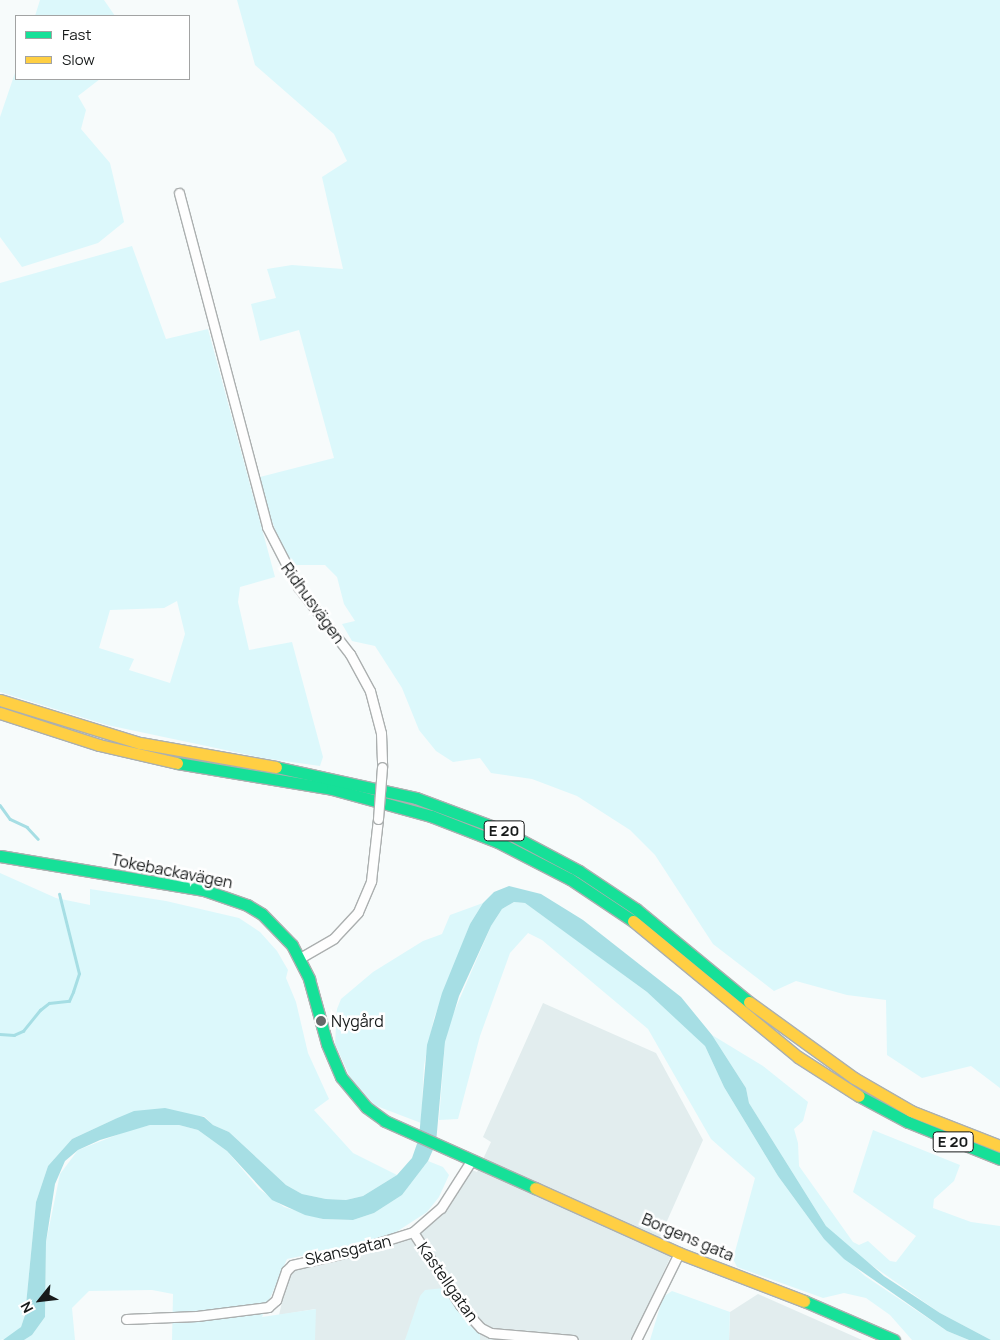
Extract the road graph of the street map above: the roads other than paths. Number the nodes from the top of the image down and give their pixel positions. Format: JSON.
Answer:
{"nodes":[{"id":1,"x":179,"y":193,"type":"dead end"},
{"id":2,"x":0,"y":700,"type":"edge"},
{"id":3,"x":0,"y":713,"type":"edge"},
{"id":4,"x":0,"y":856,"type":"edge"},
{"id":5,"x":300,"y":958,"type":"junction"},
{"id":6,"x":1000,"y":1146,"type":"edge"},
{"id":7,"x":1000,"y":1159,"type":"edge"},
{"id":8,"x":472,"y":1161,"type":"junction"},
{"id":9,"x":413,"y":1232,"type":"junction"},
{"id":10,"x":679,"y":1253,"type":"junction"},
{"id":11,"x":126,"y":1318,"type":"dead end"},
{"id":12,"x":573,"y":1340,"type":"edge"},
{"id":13,"x":636,"y":1340,"type":"edge"},
{"id":14,"x":894,"y":1340,"type":"edge"}],
"edges":[{"from":1,"to":5,"type":"street","name":"Ridhusvägen","bridge":true},
{"from":2,"to":6,"type":"main road","number":"E 20"},
{"from":3,"to":7,"type":"main road","number":"E 20"},
{"from":4,"to":5,"type":"main road","name":"Tokebackavägen"},
{"from":5,"to":8,"type":"main road","name":"Tokebackavägen"},
{"from":8,"to":9,"type":"street","name":"Skansgatan"},
{"from":8,"to":10,"type":"main road","name":"Borgens gata"},
{"from":9,"to":11,"type":"street","name":"Skansgatan"},
{"from":9,"to":12,"type":"street","name":"Kastellgatan"},
{"from":10,"to":13,"type":"street"},
{"from":10,"to":14,"type":"main road","name":"Borgens gata"}]}
